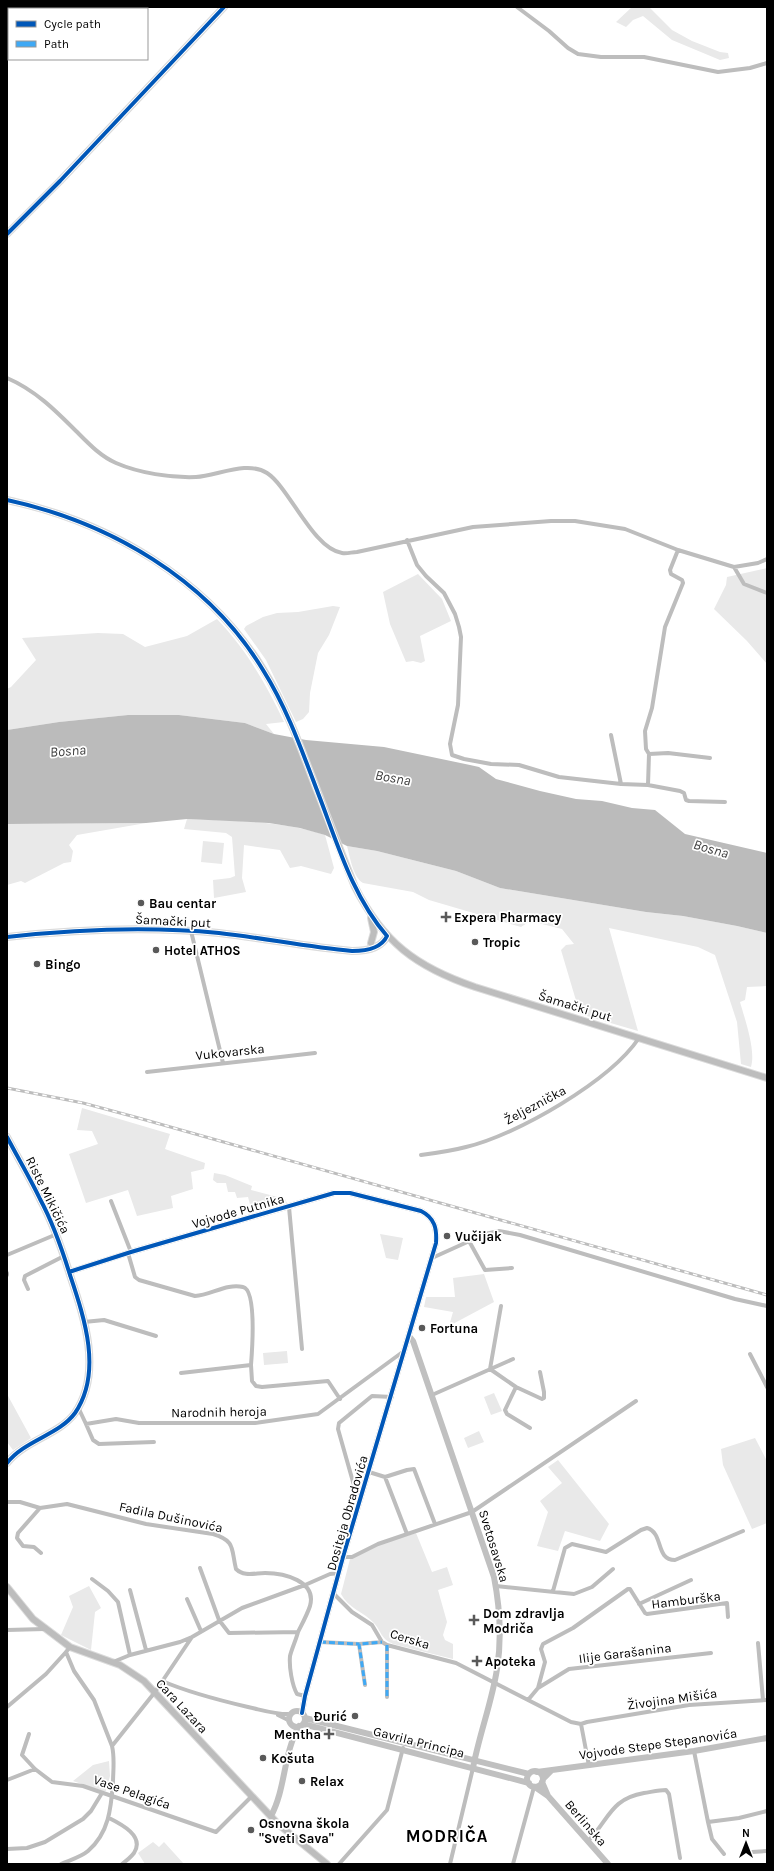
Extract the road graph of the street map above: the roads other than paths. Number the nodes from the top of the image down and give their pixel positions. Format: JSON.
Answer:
{"nodes":[{"id":1,"x":224,"y":7,"type":"edge"},
{"id":2,"x":516,"y":7,"type":"edge"},
{"id":3,"x":767,"y":63,"type":"edge"},
{"id":4,"x":7,"y":234,"type":"edge"},
{"id":5,"x":7,"y":378,"type":"edge"},
{"id":6,"x":7,"y":500,"type":"edge"},
{"id":7,"x":407,"y":540,"type":"junction"},
{"id":8,"x":678,"y":550,"type":"junction"},
{"id":9,"x":767,"y":559,"type":"edge"},
{"id":10,"x":734,"y":567,"type":"junction"},
{"id":11,"x":767,"y":593,"type":"edge"},
{"id":12,"x":611,"y":735,"type":"dead end"},
{"id":13,"x":648,"y":754,"type":"junction"},
{"id":14,"x":710,"y":758,"type":"dead end"},
{"id":15,"x":621,"y":784,"type":"junction"},
{"id":16,"x":648,"y":785,"type":"junction"},
{"id":17,"x":725,"y":802,"type":"dead end"},
{"id":18,"x":369,"y":913,"type":"junction"},
{"id":19,"x":191,"y":931,"type":"junction"},
{"id":20,"x":7,"y":936,"type":"edge"},
{"id":21,"x":387,"y":936,"type":"junction"},
{"id":22,"x":371,"y":943,"type":"junction"},
{"id":23,"x":361,"y":951,"type":"junction"},
{"id":24,"x":640,"y":1037,"type":"junction"},
{"id":25,"x":315,"y":1053,"type":"dead end"},
{"id":26,"x":223,"y":1063,"type":"junction"},
{"id":27,"x":147,"y":1072,"type":"dead end"},
{"id":28,"x":767,"y":1078,"type":"edge"},
{"id":29,"x":7,"y":1137,"type":"edge"},
{"id":30,"x":421,"y":1155,"type":"dead end"},
{"id":31,"x":111,"y":1201,"type":"dead end"},
{"id":32,"x":289,"y":1207,"type":"junction"},
{"id":33,"x":56,"y":1234,"type":"junction"},
{"id":34,"x":469,"y":1241,"type":"junction"},
{"id":35,"x":130,"y":1252,"type":"junction"},
{"id":36,"x":7,"y":1255,"type":"edge"},
{"id":37,"x":64,"y":1256,"type":"junction"},
{"id":38,"x":432,"y":1258,"type":"junction"},
{"id":39,"x":512,"y":1268,"type":"dead end"},
{"id":40,"x":69,"y":1272,"type":"junction"},
{"id":41,"x":28,"y":1289,"type":"dead end"},
{"id":42,"x":501,"y":1306,"type":"dead end"},
{"id":43,"x":767,"y":1306,"type":"edge"},
{"id":44,"x":84,"y":1322,"type":"junction"},
{"id":45,"x":156,"y":1336,"type":"dead end"},
{"id":46,"x":409,"y":1336,"type":"junction"},
{"id":47,"x":302,"y":1349,"type":"dead end"},
{"id":48,"x":404,"y":1351,"type":"junction"},
{"id":49,"x":750,"y":1354,"type":"dead end"},
{"id":50,"x":513,"y":1359,"type":"dead end"},
{"id":51,"x":251,"y":1364,"type":"junction"},
{"id":52,"x":490,"y":1369,"type":"junction"},
{"id":53,"x":540,"y":1372,"type":"dead end"},
{"id":54,"x":181,"y":1373,"type":"dead end"},
{"id":55,"x":767,"y":1387,"type":"edge"},
{"id":56,"x":516,"y":1388,"type":"junction"},
{"id":57,"x":432,"y":1395,"type":"junction"},
{"id":58,"x":392,"y":1397,"type":"junction"},
{"id":59,"x":340,"y":1399,"type":"junction"},
{"id":60,"x":636,"y":1401,"type":"dead end"},
{"id":61,"x":78,"y":1406,"type":"junction"},
{"id":62,"x":86,"y":1424,"type":"junction"},
{"id":63,"x":530,"y":1428,"type":"dead end"},
{"id":64,"x":154,"y":1442,"type":"dead end"},
{"id":65,"x":7,"y":1463,"type":"edge"},
{"id":66,"x":369,"y":1472,"type":"junction"},
{"id":67,"x":385,"y":1477,"type":"junction"},
{"id":68,"x":362,"y":1496,"type":"junction"},
{"id":69,"x":7,"y":1502,"type":"edge"},
{"id":70,"x":40,"y":1508,"type":"junction"},
{"id":71,"x":472,"y":1512,"type":"junction"},
{"id":72,"x":435,"y":1524,"type":"junction"},
{"id":73,"x":743,"y":1531,"type":"dead end"},
{"id":74,"x":407,"y":1534,"type":"junction"},
{"id":75,"x":41,"y":1553,"type":"dead end"},
{"id":76,"x":343,"y":1557,"type":"junction"},
{"id":77,"x":200,"y":1568,"type":"dead end"},
{"id":78,"x":613,"y":1570,"type":"dead end"},
{"id":79,"x":339,"y":1573,"type":"junction"},
{"id":80,"x":92,"y":1579,"type":"dead end"},
{"id":81,"x":691,"y":1580,"type":"dead end"},
{"id":82,"x":305,"y":1585,"type":"junction"},
{"id":83,"x":496,"y":1586,"type":"junction"},
{"id":84,"x":7,"y":1587,"type":"edge"},
{"id":85,"x":130,"y":1590,"type":"dead end"},
{"id":86,"x":553,"y":1591,"type":"junction"},
{"id":87,"x":333,"y":1593,"type":"junction"},
{"id":88,"x":187,"y":1600,"type":"dead end"},
{"id":89,"x":639,"y":1604,"type":"junction"},
{"id":90,"x":728,"y":1617,"type":"dead end"},
{"id":91,"x":219,"y":1620,"type":"junction"},
{"id":92,"x":45,"y":1629,"type":"junction"},
{"id":93,"x":7,"y":1630,"type":"edge"},
{"id":94,"x":201,"y":1631,"type":"junction"},
{"id":95,"x":298,"y":1632,"type":"junction"},
{"id":96,"x":192,"y":1637,"type":"junction"},
{"id":97,"x":320,"y":1642,"type":"junction"},
{"id":98,"x":382,"y":1642,"type":"junction"},
{"id":99,"x":758,"y":1642,"type":"dead end"},
{"id":100,"x":359,"y":1644,"type":"junction"},
{"id":101,"x":387,"y":1645,"type":"junction"},
{"id":102,"x":68,"y":1649,"type":"junction"},
{"id":103,"x":146,"y":1650,"type":"junction"},
{"id":104,"x":711,"y":1653,"type":"dead end"},
{"id":105,"x":130,"y":1654,"type":"junction"},
{"id":106,"x":113,"y":1662,"type":"junction"},
{"id":107,"x":162,"y":1681,"type":"junction"},
{"id":108,"x":494,"y":1684,"type":"junction"},
{"id":109,"x":365,"y":1685,"type":"dead end"},
{"id":110,"x":538,"y":1688,"type":"junction"},
{"id":111,"x":155,"y":1692,"type":"junction"},
{"id":112,"x":305,"y":1696,"type":"junction"},
{"id":113,"x":387,"y":1697,"type":"dead end"},
{"id":114,"x":528,"y":1700,"type":"junction"},
{"id":115,"x":765,"y":1700,"type":"edge"},
{"id":116,"x":7,"y":1707,"type":"edge"},
{"id":117,"x":270,"y":1712,"type":"junction"},
{"id":118,"x":300,"y":1718,"type":"junction"},
{"id":119,"x":291,"y":1723,"type":"junction"},
{"id":120,"x":581,"y":1724,"type":"junction"},
{"id":121,"x":29,"y":1734,"type":"dead end"},
{"id":122,"x":767,"y":1738,"type":"edge"},
{"id":123,"x":291,"y":1745,"type":"junction"},
{"id":124,"x":112,"y":1746,"type":"junction"},
{"id":125,"x":403,"y":1747,"type":"junction"},
{"id":126,"x":694,"y":1751,"type":"junction"},
{"id":127,"x":474,"y":1761,"type":"junction"},
{"id":128,"x":589,"y":1766,"type":"junction"},
{"id":129,"x":473,"y":1768,"type":"junction"},
{"id":130,"x":35,"y":1769,"type":"junction"},
{"id":131,"x":552,"y":1770,"type":"junction"},
{"id":132,"x":537,"y":1772,"type":"junction"},
{"id":133,"x":529,"y":1774,"type":"junction"},
{"id":134,"x":7,"y":1780,"type":"edge"},
{"id":135,"x":543,"y":1780,"type":"junction"},
{"id":136,"x":532,"y":1786,"type":"junction"},
{"id":137,"x":102,"y":1793,"type":"junction"},
{"id":138,"x":112,"y":1796,"type":"junction"},
{"id":139,"x":252,"y":1796,"type":"junction"},
{"id":140,"x":548,"y":1796,"type":"junction"},
{"id":141,"x":767,"y":1811,"type":"edge"},
{"id":142,"x":271,"y":1816,"type":"junction"},
{"id":143,"x":109,"y":1818,"type":"junction"},
{"id":144,"x":708,"y":1822,"type":"junction"},
{"id":145,"x":588,"y":1841,"type":"junction"},
{"id":146,"x":7,"y":1849,"type":"edge"},
{"id":147,"x":767,"y":1851,"type":"edge"},
{"id":148,"x":752,"y":1852,"type":"dead end"},
{"id":149,"x":724,"y":1854,"type":"dead end"},
{"id":150,"x":680,"y":1858,"type":"dead end"},
{"id":151,"x":61,"y":1864,"type":"edge"},
{"id":152,"x":122,"y":1864,"type":"edge"},
{"id":153,"x":327,"y":1864,"type":"edge"},
{"id":154,"x":339,"y":1864,"type":"edge"},
{"id":155,"x":450,"y":1864,"type":"edge"},
{"id":156,"x":513,"y":1864,"type":"edge"},
{"id":157,"x":608,"y":1864,"type":"edge"}],
"edges":[{"from":1,"to":4,"type":"main road"},
{"from":2,"to":3,"type":"street"},
{"from":5,"to":7,"type":"street"},
{"from":6,"to":18,"type":"main road"},
{"from":7,"to":8,"type":"street"},
{"from":7,"to":15,"type":"street"},
{"from":8,"to":10,"type":"street"},
{"from":8,"to":13,"type":"street"},
{"from":9,"to":10,"type":"street"},
{"from":10,"to":11,"type":"street"},
{"from":12,"to":15,"type":"street"},
{"from":13,"to":14,"type":"street"},
{"from":13,"to":16,"type":"street"},
{"from":15,"to":16,"type":"street"},
{"from":16,"to":17,"type":"street"},
{"from":18,"to":21,"type":"main road"},
{"from":18,"to":22,"type":"main road"},
{"from":19,"to":20,"type":"main road","name":"Šamački put"},
{"from":19,"to":23,"type":"main road","name":"Šamački put"},
{"from":19,"to":26,"type":"street"},
{"from":21,"to":22,"type":"main road"},
{"from":21,"to":23,"type":"main road","name":"Šamački put"},
{"from":21,"to":24,"type":"main road","name":"Šamački put"},
{"from":22,"to":23,"type":"main road"},
{"from":24,"to":28,"type":"main road","name":"Šamački put"},
{"from":24,"to":30,"type":"street","name":"Željeznička"},
{"from":25,"to":26,"type":"street","name":"Vukovarska"},
{"from":26,"to":27,"type":"street","name":"Vukovarska"},
{"from":29,"to":33,"type":"main road","name":"Riste Mikičića"},
{"from":31,"to":35,"type":"street"},
{"from":32,"to":35,"type":"street","name":"Vojvode Putnika"},
{"from":32,"to":38,"type":"street","name":"Vojvode Putnika"},
{"from":32,"to":47,"type":"street"},
{"from":33,"to":36,"type":"street"},
{"from":33,"to":37,"type":"main road","name":"Riste Mikičića"},
{"from":34,"to":38,"type":"street"},
{"from":34,"to":39,"type":"street"},
{"from":34,"to":43,"type":"street"},
{"from":35,"to":40,"type":"street","name":"Vojvode Putnika"},
{"from":35,"to":51,"type":"street"},
{"from":37,"to":40,"type":"main road","name":"Riste Mikičića"},
{"from":37,"to":41,"type":"street"},
{"from":38,"to":46,"type":"street","name":"Dositeja Obradovića"},
{"from":40,"to":44,"type":"main road","name":"Riste Mikičića"},
{"from":42,"to":52,"type":"street"},
{"from":44,"to":45,"type":"street"},
{"from":44,"to":61,"type":"main road","name":"Riste Mikičića"},
{"from":46,"to":48,"type":"street","name":"Dositeja Obradovića"},
{"from":46,"to":57,"type":"street","name":"Svetosavska"},
{"from":48,"to":58,"type":"street","name":"Dositeja Obradovića"},
{"from":48,"to":59,"type":"street","name":"Narodnih heroja"},
{"from":49,"to":55,"type":"street"},
{"from":50,"to":52,"type":"street"},
{"from":51,"to":54,"type":"street"},
{"from":51,"to":59,"type":"street"},
{"from":52,"to":56,"type":"street"},
{"from":52,"to":57,"type":"street"},
{"from":53,"to":56,"type":"street"},
{"from":56,"to":63,"type":"street"},
{"from":57,"to":71,"type":"street","name":"Svetosavska"},
{"from":58,"to":66,"type":"street","name":"Dositeja Obradovića"},
{"from":58,"to":68,"type":"street"},
{"from":59,"to":62,"type":"street","name":"Narodnih heroja"},
{"from":60,"to":71,"type":"street"},
{"from":61,"to":62,"type":"street"},
{"from":61,"to":65,"type":"main road","name":"Riste Mikičića"},
{"from":62,"to":64,"type":"street"},
{"from":66,"to":67,"type":"street"},
{"from":66,"to":68,"type":"street","name":"Dositeja Obradovića"},
{"from":67,"to":72,"type":"street"},
{"from":67,"to":74,"type":"street"},
{"from":68,"to":76,"type":"street","name":"Dositeja Obradovića"},
{"from":69,"to":70,"type":"street","name":"Fadila Dušinovića"},
{"from":70,"to":75,"type":"street"},
{"from":70,"to":82,"type":"street","name":"Fadila Dušinovića"},
{"from":71,"to":72,"type":"street"},
{"from":71,"to":83,"type":"street","name":"Svetosavska"},
{"from":72,"to":74,"type":"street"},
{"from":73,"to":86,"type":"street"},
{"from":74,"to":76,"type":"street"},
{"from":76,"to":79,"type":"street","name":"Dositeja Obradovića"},
{"from":77,"to":91,"type":"street"},
{"from":78,"to":86,"type":"street"},
{"from":79,"to":82,"type":"street"},
{"from":79,"to":87,"type":"street","name":"Dositeja Obradovića"},
{"from":80,"to":105,"type":"street"},
{"from":81,"to":89,"type":"street"},
{"from":82,"to":91,"type":"street"},
{"from":82,"to":95,"type":"street"},
{"from":83,"to":86,"type":"street"},
{"from":83,"to":108,"type":"street","name":"Svetosavska"},
{"from":84,"to":92,"type":"main road","name":"Cara Lazara"},
{"from":85,"to":103,"type":"street"},
{"from":87,"to":97,"type":"street","name":"Dositeja Obradovića"},
{"from":87,"to":98,"type":"street","name":"Cerska"},
{"from":88,"to":94,"type":"street"},
{"from":89,"to":90,"type":"street","name":"Hamburška"},
{"from":89,"to":110,"type":"street","name":"Hamburška"},
{"from":91,"to":94,"type":"street"},
{"from":91,"to":95,"type":"street"},
{"from":92,"to":93,"type":"street"},
{"from":92,"to":102,"type":"main road","name":"Cara Lazara"},
{"from":94,"to":96,"type":"street"},
{"from":95,"to":112,"type":"street"},
{"from":96,"to":103,"type":"street"},
{"from":96,"to":107,"type":"street"},
{"from":97,"to":100,"type":"street"},
{"from":97,"to":112,"type":"street","name":"Dositeja Obradovića"},
{"from":98,"to":100,"type":"street"},
{"from":98,"to":101,"type":"street","name":"Cerska"},
{"from":99,"to":115,"type":"street"},
{"from":100,"to":109,"type":"street"},
{"from":101,"to":108,"type":"street","name":"Cerska"},
{"from":101,"to":113,"type":"street"},
{"from":102,"to":106,"type":"main road","name":"Cara Lazara"},
{"from":102,"to":116,"type":"street"},
{"from":102,"to":124,"type":"street"},
{"from":103,"to":105,"type":"street"},
{"from":104,"to":110,"type":"street","name":"Ilije Garašanina"},
{"from":105,"to":106,"type":"street"},
{"from":106,"to":111,"type":"main road","name":"Cara Lazara"},
{"from":107,"to":111,"type":"street"},
{"from":107,"to":117,"type":"street","name":"Gavrila Principa"},
{"from":108,"to":114,"type":"street"},
{"from":108,"to":127,"type":"street","name":"Svetosavska"},
{"from":110,"to":114,"type":"street","name":"Ilije Garašanina"},
{"from":111,"to":124,"type":"street"},
{"from":111,"to":139,"type":"main road","name":"Cara Lazara"},
{"from":112,"to":118,"type":"street","name":"Dositeja Obradovića"},
{"from":114,"to":120,"type":"street"},
{"from":115,"to":120,"type":"street","name":"Živojina Mišića"},
{"from":117,"to":118,"type":"street","name":"Gavrila Principa"},
{"from":117,"to":119,"type":"street","name":"Gavrila Principa"},
{"from":118,"to":119,"type":"street"},
{"from":118,"to":119,"type":"street","name":"Dositeja Obradovića"},
{"from":118,"to":123,"type":"street","name":"Dositeja Obradovića"},
{"from":118,"to":125,"type":"street","name":"Gavrila Principa"},
{"from":119,"to":123,"type":"street","name":"Dositeja Obradovića"},
{"from":120,"to":128,"type":"street"},
{"from":121,"to":130,"type":"street","name":"Vase Pelagića"},
{"from":122,"to":126,"type":"street","name":"Vojvode Stepe Stepanovića"},
{"from":123,"to":142,"type":"street","name":"Dositeja Obradovića"},
{"from":124,"to":138,"type":"street"},
{"from":125,"to":127,"type":"street","name":"Gavrila Principa"},
{"from":125,"to":129,"type":"street","name":"Gavrila Principa"},
{"from":125,"to":154,"type":"street"},
{"from":126,"to":128,"type":"street","name":"Vojvode Stepe Stepanovića"},
{"from":126,"to":144,"type":"street"},
{"from":127,"to":129,"type":"street","name":"Svetosavska"},
{"from":127,"to":133,"type":"street","name":"Gavrila Principa"},
{"from":128,"to":131,"type":"street","name":"Vojvode Stepe Stepanovića"},
{"from":129,"to":136,"type":"street","name":"Gavrila Principa"},
{"from":129,"to":155,"type":"street","name":"Svetosavska"},
{"from":130,"to":134,"type":"street"},
{"from":130,"to":137,"type":"street","name":"Vase Pelagića"},
{"from":131,"to":132,"type":"street","name":"Vojvode Stepe Stepanovića"},
{"from":131,"to":135,"type":"street"},
{"from":132,"to":133,"type":"street"},
{"from":132,"to":135,"type":"street"},
{"from":133,"to":136,"type":"street"},
{"from":135,"to":136,"type":"street"},
{"from":135,"to":140,"type":"street","name":"Berlinska"},
{"from":136,"to":140,"type":"street","name":"Berlinska"},
{"from":136,"to":156,"type":"street"},
{"from":137,"to":138,"type":"street","name":"Vase Pelagića"},
{"from":137,"to":146,"type":"street"},
{"from":138,"to":139,"type":"street","name":"Vase Pelagića"},
{"from":138,"to":143,"type":"street"},
{"from":139,"to":142,"type":"main road","name":"Cara Lazara"},
{"from":140,"to":145,"type":"street","name":"Berlinska"},
{"from":141,"to":144,"type":"street"},
{"from":142,"to":153,"type":"main road","name":"Cara Lazara"},
{"from":143,"to":151,"type":"street"},
{"from":143,"to":152,"type":"street"},
{"from":144,"to":149,"type":"street"},
{"from":145,"to":150,"type":"street"},
{"from":145,"to":157,"type":"street","name":"Berlinska"},
{"from":147,"to":148,"type":"street"}]}
